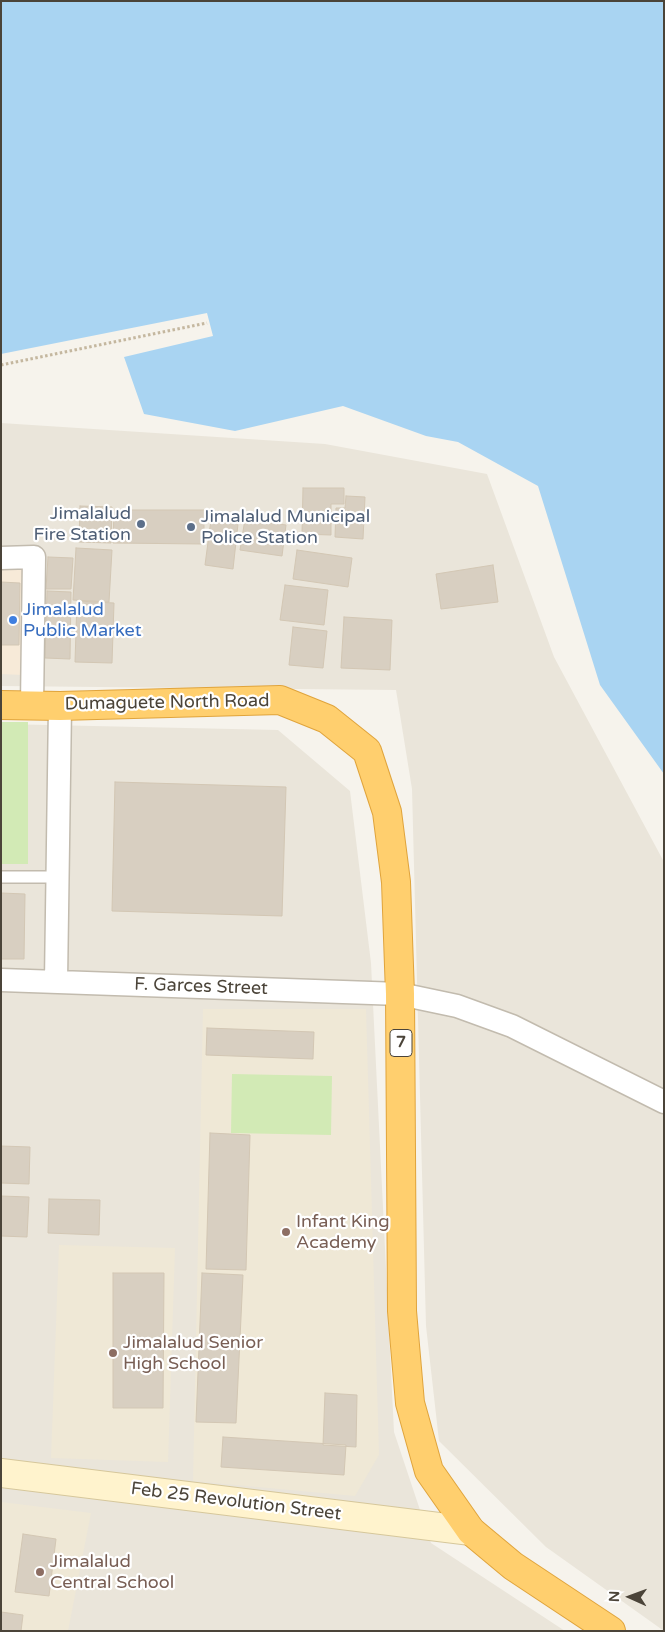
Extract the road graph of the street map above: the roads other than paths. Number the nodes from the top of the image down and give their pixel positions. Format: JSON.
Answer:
{"nodes":[{"id":1,"x":1,"y":558,"type":"edge"},
{"id":2,"x":1,"y":705,"type":"edge"},
{"id":3,"x":32,"y":705,"type":"junction"},
{"id":4,"x":60,"y":706,"type":"junction"},
{"id":5,"x":1,"y":877,"type":"edge"},
{"id":6,"x":58,"y":877,"type":"junction"},
{"id":7,"x":1,"y":980,"type":"edge"},
{"id":8,"x":56,"y":981,"type":"junction"},
{"id":9,"x":400,"y":994,"type":"junction"},
{"id":10,"x":664,"y":1102,"type":"edge"},
{"id":11,"x":1,"y":1473,"type":"edge"},
{"id":12,"x":471,"y":1532,"type":"junction"},
{"id":13,"x":611,"y":1631,"type":"edge"}],
"edges":[{"from":1,"to":3,"type":"street"},
{"from":2,"to":3,"type":"highway","name":"Dumaguete North Road","number":"7"},
{"from":3,"to":4,"type":"highway","name":"Dumaguete North Road","number":"7"},
{"from":4,"to":6,"type":"street"},
{"from":4,"to":9,"type":"highway","name":"Dumaguete North Road","number":"7"},
{"from":5,"to":6,"type":"lane"},
{"from":6,"to":8,"type":"street"},
{"from":7,"to":8,"type":"street","name":"F. Garces Street"},
{"from":8,"to":9,"type":"street","name":"F. Garces Street"},
{"from":9,"to":10,"type":"street","name":"F. Garces Street"},
{"from":9,"to":12,"type":"highway","name":"Dumaguete North Road","number":"7"},
{"from":11,"to":12,"type":"street","name":"Feb 25 Revolution Street"},
{"from":12,"to":13,"type":"highway","name":"Dumaguete North Road","number":"7"}]}
